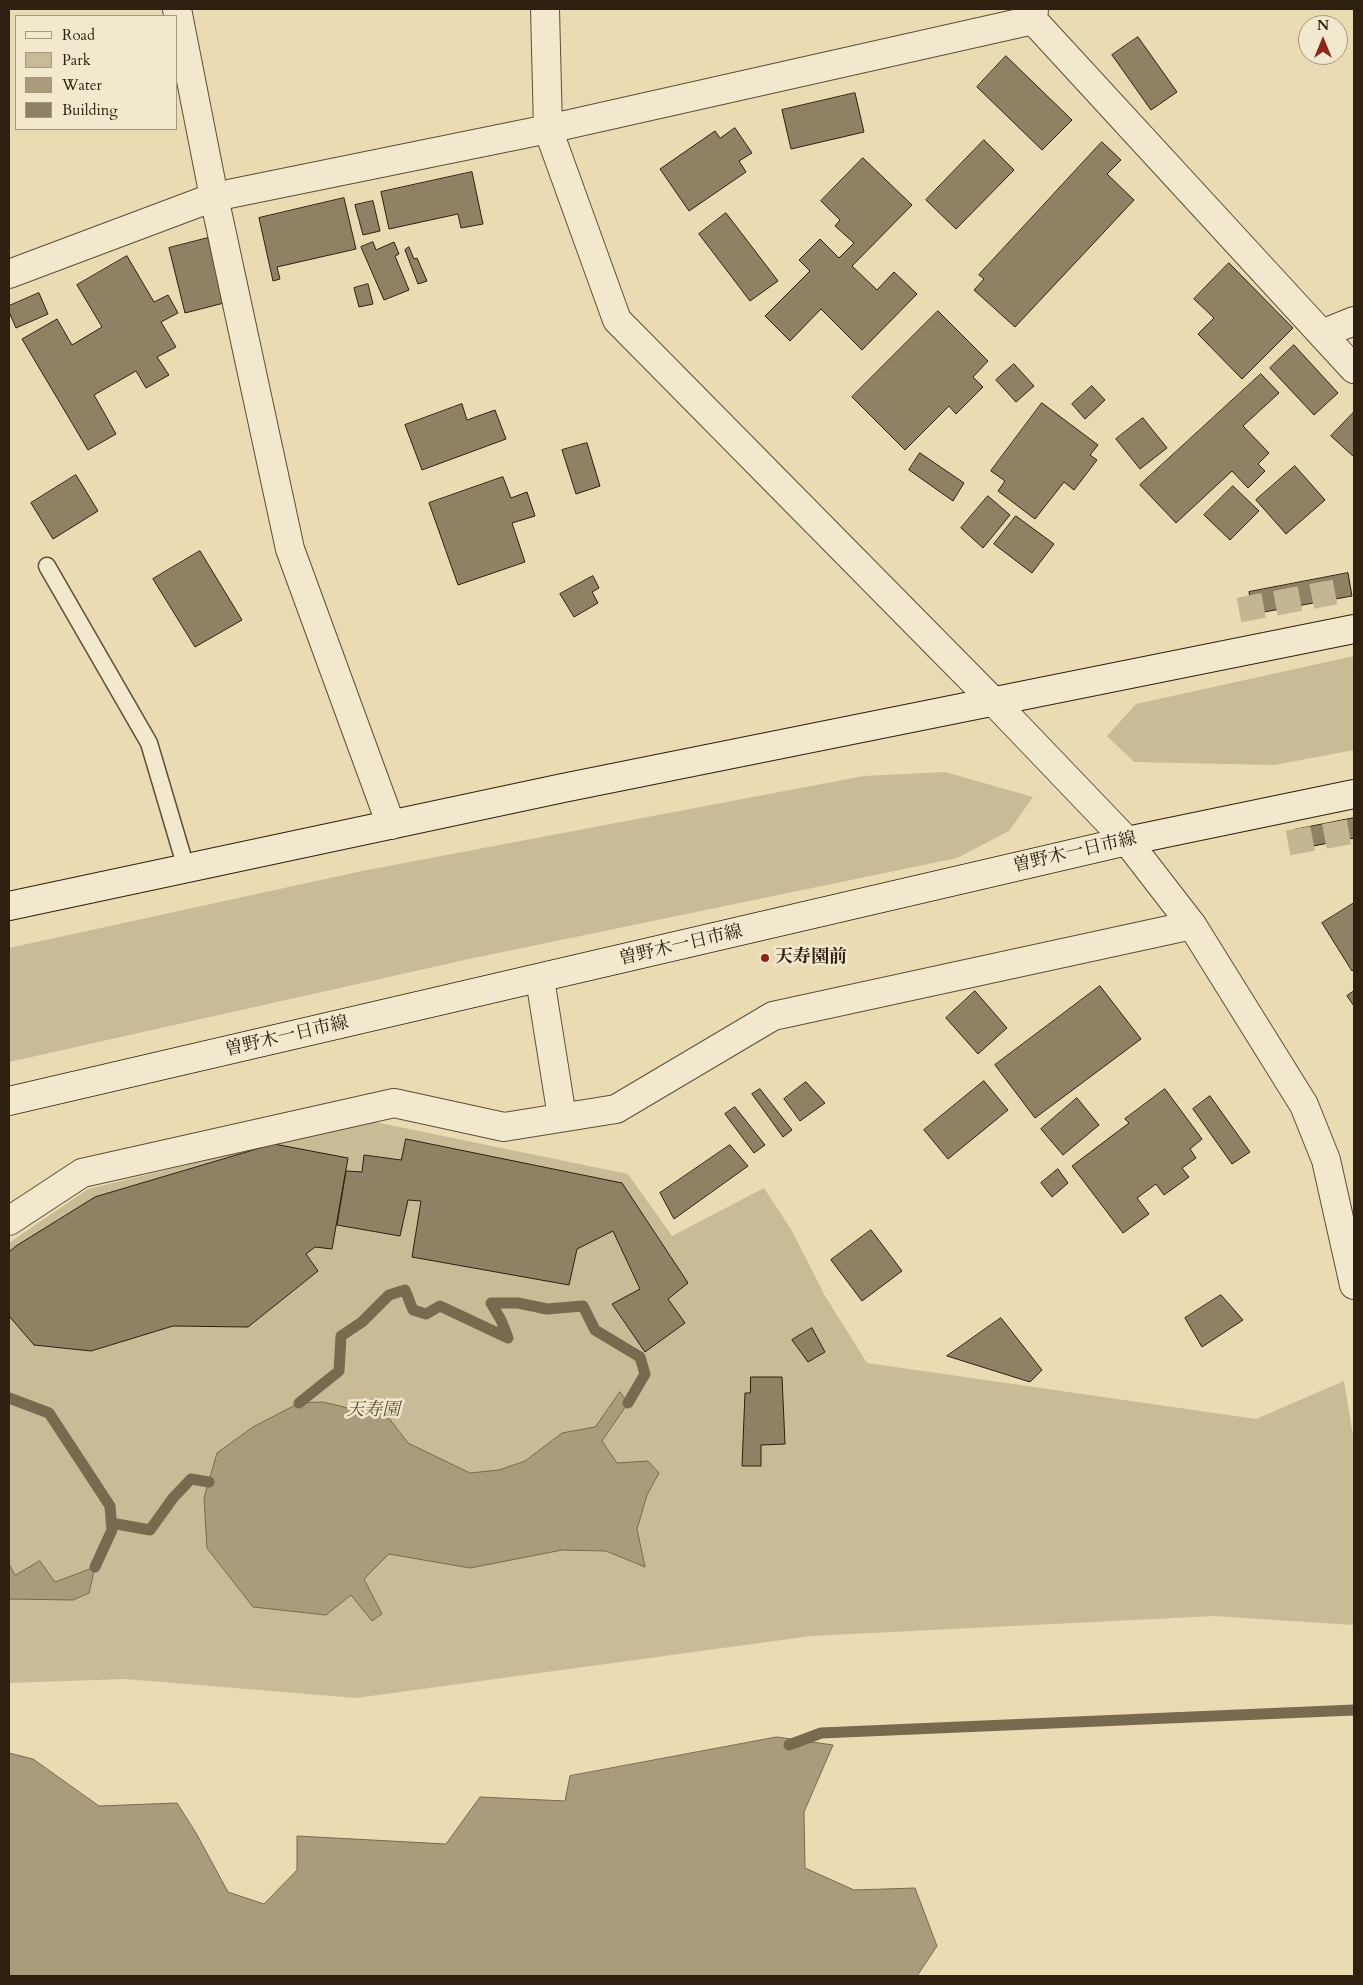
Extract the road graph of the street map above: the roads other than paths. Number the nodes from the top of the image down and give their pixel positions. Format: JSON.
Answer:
{"nodes":[{"id":1,"x":177,"y":9,"type":"edge"},
{"id":2,"x":546,"y":9,"type":"edge"},
{"id":3,"x":1034,"y":14,"type":"edge"},
{"id":4,"x":548,"y":130,"type":"junction"},
{"id":5,"x":214,"y":197,"type":"junction"},
{"id":6,"x":9,"y":274,"type":"edge"},
{"id":7,"x":1354,"y":321,"type":"edge"},
{"id":8,"x":1322,"y":334,"type":"junction"},
{"id":9,"x":1354,"y":369,"type":"edge"},
{"id":10,"x":47,"y":566,"type":"dead end"},
{"id":11,"x":1354,"y":629,"type":"edge"},
{"id":12,"x":994,"y":702,"type":"junction"},
{"id":13,"x":1354,"y":794,"type":"edge"},
{"id":14,"x":391,"y":825,"type":"junction"},
{"id":15,"x":1127,"y":841,"type":"junction"},
{"id":16,"x":186,"y":868,"type":"junction"},
{"id":17,"x":9,"y":905,"type":"edge"},
{"id":18,"x":1192,"y":925,"type":"junction"},
{"id":19,"x":540,"y":978,"type":"junction"},
{"id":20,"x":9,"y":1101,"type":"edge"},
{"id":21,"x":562,"y":1118,"type":"junction"},
{"id":22,"x":9,"y":1221,"type":"edge"},
{"id":23,"x":1354,"y":1285,"type":"edge"}],
"edges":[{"from":1,"to":5,"type":"street"},
{"from":2,"to":4,"type":"street"},
{"from":3,"to":4,"type":"street"},
{"from":3,"to":8,"type":"street"},
{"from":4,"to":5,"type":"street"},
{"from":4,"to":12,"type":"street"},
{"from":5,"to":6,"type":"street"},
{"from":5,"to":14,"type":"street"},
{"from":7,"to":8,"type":"street"},
{"from":8,"to":9,"type":"street"},
{"from":10,"to":16,"type":"lane"},
{"from":11,"to":12,"type":"street"},
{"from":12,"to":14,"type":"street"},
{"from":12,"to":15,"type":"street"},
{"from":13,"to":15,"type":"street","name":"曽野木一日市線"},
{"from":14,"to":16,"type":"street"},
{"from":15,"to":18,"type":"street"},
{"from":15,"to":19,"type":"street","name":"曽野木一日市線"},
{"from":16,"to":17,"type":"street"},
{"from":18,"to":21,"type":"street"},
{"from":18,"to":23,"type":"street"},
{"from":19,"to":20,"type":"street","name":"曽野木一日市線"},
{"from":19,"to":21,"type":"street"},
{"from":21,"to":22,"type":"street"}]}
